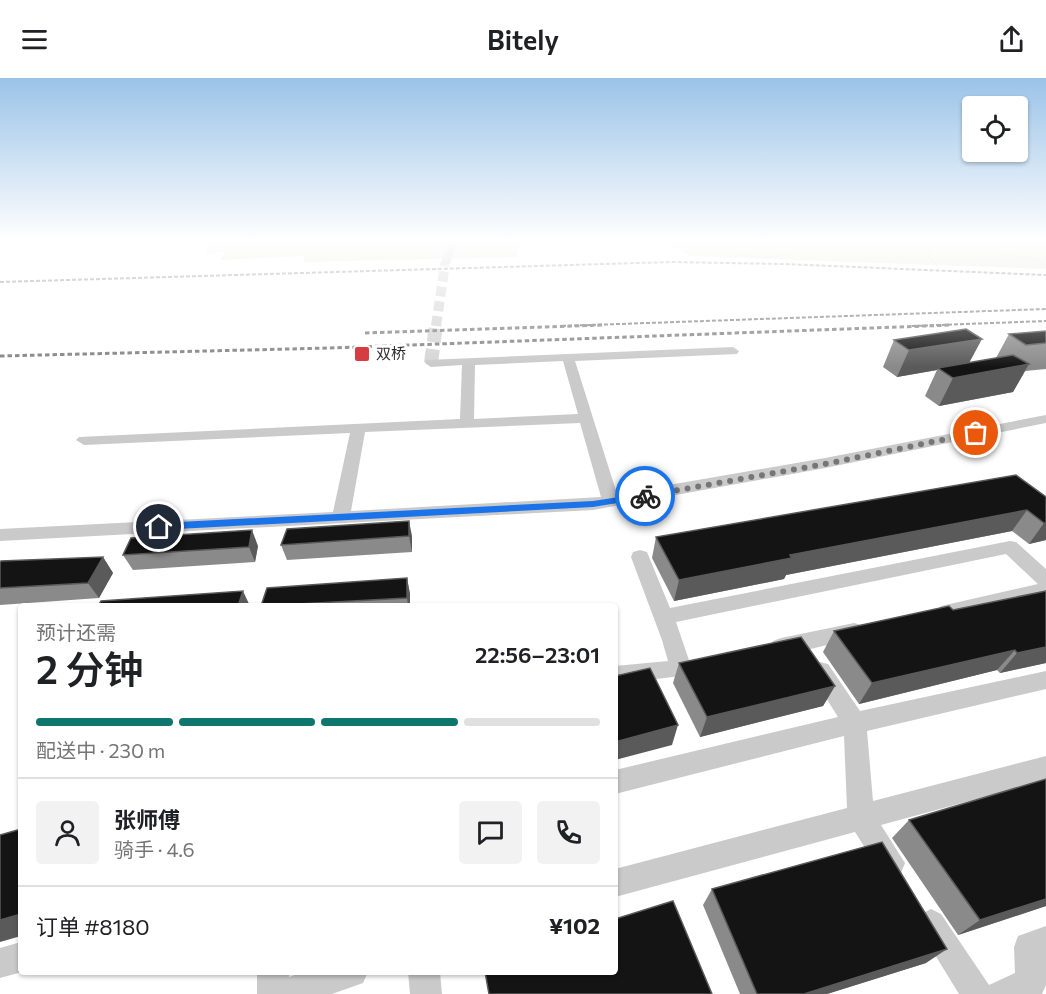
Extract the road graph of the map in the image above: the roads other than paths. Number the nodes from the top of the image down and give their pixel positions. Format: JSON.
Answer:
{"nodes":[{"id":1,"x":734,"y":351,"type":"dead end"},
{"id":2,"x":567,"y":357,"type":"junction"},
{"id":3,"x":469,"y":362,"type":"junction"},
{"id":4,"x":431,"y":363,"type":"dead end"},
{"id":5,"x":587,"y":418,"type":"junction"},
{"id":6,"x":1046,"y":419,"type":"edge"},
{"id":7,"x":467,"y":423,"type":"junction"},
{"id":8,"x":358,"y":428,"type":"junction"},
{"id":9,"x":84,"y":440,"type":"dead end"},
{"id":10,"x":611,"y":501,"type":"junction"},
{"id":11,"x":341,"y":517,"type":"junction"},
{"id":12,"x":0,"y":535,"type":"edge"},
{"id":13,"x":640,"y":557,"type":"dead end"},
{"id":14,"x":1046,"y":580,"type":"edge"},
{"id":15,"x":1046,"y":590,"type":"edge"},
{"id":16,"x":929,"y":615,"type":"edge"},
{"id":17,"x":664,"y":617,"type":"junction"},
{"id":18,"x":870,"y":627,"type":"edge"},
{"id":19,"x":800,"y":642,"type":"junction"},
{"id":20,"x":757,"y":653,"type":"edge"},
{"id":21,"x":704,"y":665,"type":"edge"},
{"id":22,"x":681,"y":669,"type":"junction"},
{"id":23,"x":618,"y":675,"type":"edge"},
{"id":24,"x":1046,"y":680,"type":"edge"},
{"id":25,"x":855,"y":723,"type":"junction"},
{"id":26,"x":1046,"y":768,"type":"edge"},
{"id":27,"x":618,"y":781,"type":"edge"},
{"id":28,"x":861,"y":818,"type":"junction"},
{"id":29,"x":618,"y":882,"type":"edge"},
{"id":30,"x":1046,"y":941,"type":"edge"},
{"id":31,"x":18,"y":958,"type":"edge"},
{"id":32,"x":0,"y":963,"type":"edge"},
{"id":33,"x":273,"y":975,"type":"edge"},
{"id":34,"x":343,"y":975,"type":"edge"},
{"id":35,"x":424,"y":975,"type":"edge"},
{"id":36,"x":273,"y":994,"type":"edge"},
{"id":37,"x":284,"y":994,"type":"edge"},
{"id":38,"x":426,"y":994,"type":"edge"},
{"id":39,"x":976,"y":994,"type":"edge"},
{"id":40,"x":1001,"y":994,"type":"edge"}],
"edges":[{"from":1,"to":2,"type":"street"},
{"from":2,"to":3,"type":"street"},
{"from":2,"to":5,"type":"street"},
{"from":3,"to":4,"type":"street"},
{"from":3,"to":7,"type":"street"},
{"from":5,"to":7,"type":"street"},
{"from":5,"to":10,"type":"street"},
{"from":6,"to":10,"type":"street"},
{"from":7,"to":8,"type":"street"},
{"from":8,"to":9,"type":"street"},
{"from":8,"to":11,"type":"street"},
{"from":10,"to":11,"type":"street"},
{"from":11,"to":12,"type":"street"},
{"from":13,"to":17,"type":"street"},
{"from":14,"to":17,"type":"street"},
{"from":15,"to":16,"type":"street"},
{"from":17,"to":22,"type":"street"},
{"from":18,"to":19,"type":"street"},
{"from":19,"to":20,"type":"street"},
{"from":19,"to":25,"type":"street"},
{"from":21,"to":22,"type":"street"},
{"from":22,"to":23,"type":"street"},
{"from":24,"to":25,"type":"street"},
{"from":25,"to":27,"type":"street"},
{"from":25,"to":28,"type":"street"},
{"from":26,"to":28,"type":"street"},
{"from":28,"to":29,"type":"street"},
{"from":28,"to":39,"type":"street"},
{"from":30,"to":40,"type":"street"},
{"from":31,"to":32,"type":"street"},
{"from":33,"to":36,"type":"street"},
{"from":34,"to":37,"type":"street"},
{"from":35,"to":38,"type":"street"}]}
